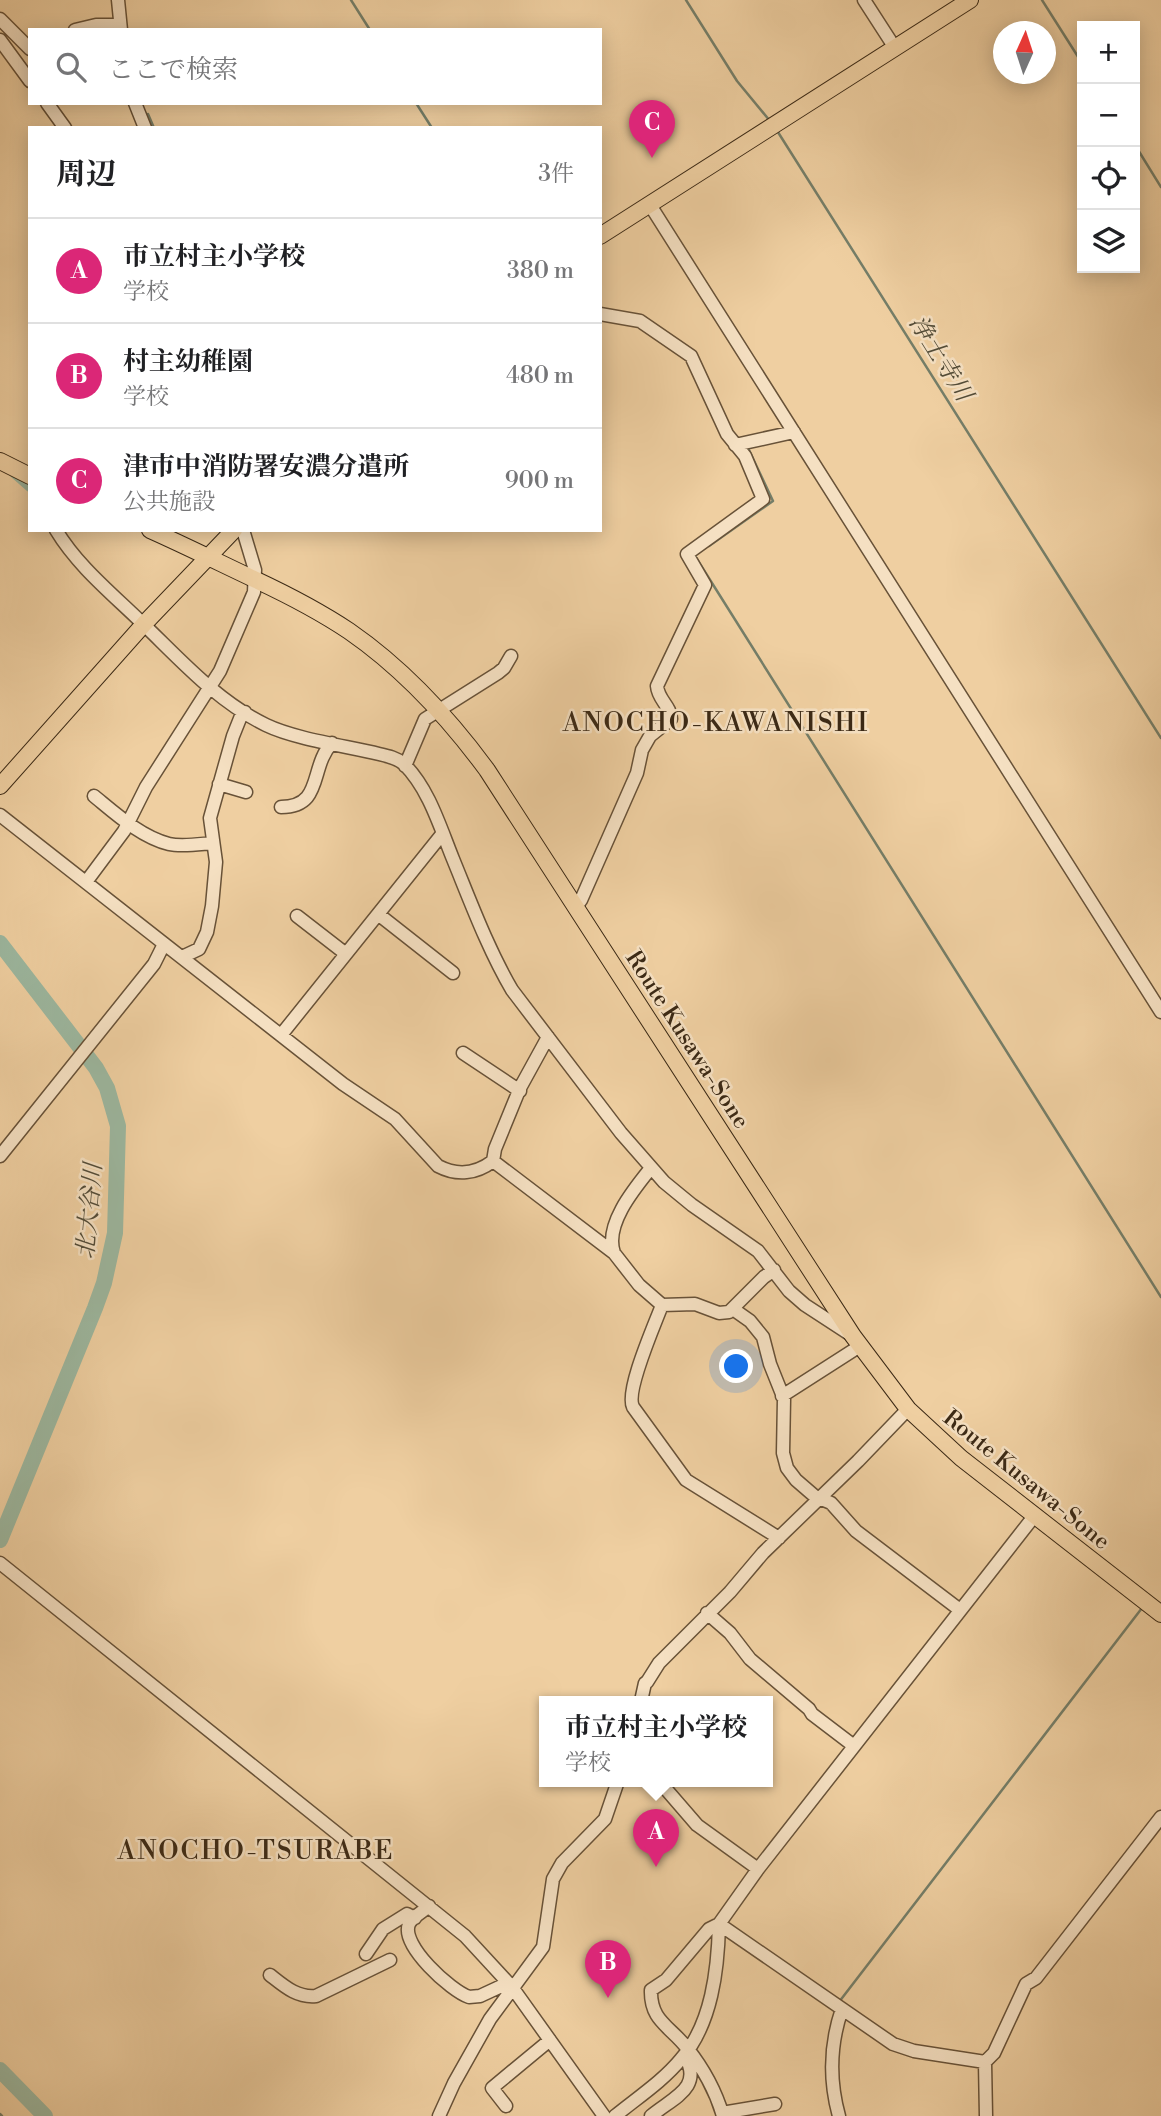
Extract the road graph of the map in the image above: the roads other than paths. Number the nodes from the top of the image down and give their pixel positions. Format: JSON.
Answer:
{"nodes":[{"id":1,"x":118,"y":0,"type":"edge"},
{"id":2,"x":864,"y":0,"type":"edge"},
{"id":3,"x":970,"y":0,"type":"edge"},
{"id":4,"x":0,"y":19,"type":"edge"},
{"id":5,"x":83,"y":28,"type":"edge"},
{"id":6,"x":121,"y":28,"type":"edge"},
{"id":7,"x":0,"y":40,"type":"edge"},
{"id":8,"x":28,"y":47,"type":"edge"},
{"id":9,"x":895,"y":48,"type":"junction"},
{"id":10,"x":25,"y":66,"type":"edge"},
{"id":11,"x":48,"y":105,"type":"edge"},
{"id":12,"x":136,"y":105,"type":"edge"},
{"id":13,"x":64,"y":126,"type":"edge"},
{"id":14,"x":144,"y":126,"type":"edge"},
{"id":15,"x":650,"y":205,"type":"junction"},
{"id":16,"x":602,"y":235,"type":"edge"},
{"id":17,"x":602,"y":314,"type":"edge"},
{"id":18,"x":794,"y":432,"type":"junction"},
{"id":19,"x":735,"y":445,"type":"junction"},
{"id":20,"x":0,"y":461,"type":"edge"},
{"id":21,"x":28,"y":475,"type":"edge"},
{"id":22,"x":58,"y":532,"type":"edge"},
{"id":23,"x":155,"y":532,"type":"edge"},
{"id":24,"x":232,"y":532,"type":"edge"},
{"id":25,"x":244,"y":532,"type":"edge"},
{"id":26,"x":208,"y":555,"type":"junction"},
{"id":27,"x":256,"y":580,"type":"junction"},
{"id":28,"x":144,"y":624,"type":"junction"},
{"id":29,"x":511,"y":656,"type":"dead end"},
{"id":30,"x":210,"y":688,"type":"junction"},
{"id":31,"x":440,"y":710,"type":"junction"},
{"id":32,"x":245,"y":712,"type":"junction"},
{"id":33,"x":332,"y":743,"type":"junction"},
{"id":34,"x":405,"y":766,"type":"junction"},
{"id":35,"x":219,"y":784,"type":"junction"},
{"id":36,"x":0,"y":786,"type":"edge"},
{"id":37,"x":246,"y":792,"type":"dead end"},
{"id":38,"x":94,"y":796,"type":"dead end"},
{"id":39,"x":281,"y":807,"type":"dead end"},
{"id":40,"x":0,"y":815,"type":"edge"},
{"id":41,"x":128,"y":823,"type":"junction"},
{"id":42,"x":443,"y":833,"type":"junction"},
{"id":43,"x":214,"y":843,"type":"junction"},
{"id":44,"x":86,"y":882,"type":"junction"},
{"id":45,"x":576,"y":906,"type":"junction"},
{"id":46,"x":378,"y":914,"type":"junction"},
{"id":47,"x":297,"y":916,"type":"dead end"},
{"id":48,"x":164,"y":944,"type":"junction"},
{"id":49,"x":346,"y":954,"type":"junction"},
{"id":50,"x":182,"y":957,"type":"junction"},
{"id":51,"x":453,"y":972,"type":"dead end"},
{"id":52,"x":1161,"y":1012,"type":"edge"},
{"id":53,"x":281,"y":1035,"type":"junction"},
{"id":54,"x":548,"y":1037,"type":"junction"},
{"id":55,"x":463,"y":1053,"type":"dead end"},
{"id":56,"x":520,"y":1091,"type":"junction"},
{"id":57,"x":0,"y":1156,"type":"edge"},
{"id":58,"x":493,"y":1161,"type":"junction"},
{"id":59,"x":651,"y":1168,"type":"junction"},
{"id":60,"x":614,"y":1253,"type":"junction"},
{"id":61,"x":774,"y":1270,"type":"junction"},
{"id":62,"x":662,"y":1305,"type":"junction"},
{"id":63,"x":733,"y":1309,"type":"junction"},
{"id":64,"x":857,"y":1341,"type":"junction"},
{"id":65,"x":782,"y":1396,"type":"junction"},
{"id":66,"x":908,"y":1409,"type":"junction"},
{"id":67,"x":818,"y":1499,"type":"junction"},
{"id":68,"x":1035,"y":1515,"type":"junction"},
{"id":69,"x":779,"y":1538,"type":"junction"},
{"id":70,"x":3,"y":1566,"type":"edge"},
{"id":71,"x":960,"y":1610,"type":"junction"},
{"id":72,"x":707,"y":1613,"type":"junction"},
{"id":73,"x":1161,"y":1614,"type":"edge"},
{"id":74,"x":642,"y":1696,"type":"edge"},
{"id":75,"x":854,"y":1746,"type":"junction"},
{"id":76,"x":616,"y":1787,"type":"edge"},
{"id":77,"x":664,"y":1787,"type":"edge"},
{"id":78,"x":1161,"y":1817,"type":"edge"},
{"id":79,"x":758,"y":1870,"type":"junction"},
{"id":80,"x":429,"y":1906,"type":"junction"},
{"id":81,"x":415,"y":1918,"type":"junction"},
{"id":82,"x":719,"y":1924,"type":"junction"},
{"id":83,"x":366,"y":1954,"type":"dead end"},
{"id":84,"x":390,"y":1960,"type":"dead end"},
{"id":85,"x":270,"y":1975,"type":"dead end"},
{"id":86,"x":510,"y":1985,"type":"junction"},
{"id":87,"x":842,"y":2009,"type":"junction"},
{"id":88,"x":550,"y":2040,"type":"junction"},
{"id":89,"x":687,"y":2052,"type":"junction"},
{"id":90,"x":985,"y":2062,"type":"junction"},
{"id":91,"x":775,"y":2104,"type":"dead end"},
{"id":92,"x":506,"y":2106,"type":"dead end"},
{"id":93,"x":722,"y":2114,"type":"edge"},
{"id":94,"x":439,"y":2116,"type":"edge"},
{"id":95,"x":604,"y":2116,"type":"edge"},
{"id":96,"x":615,"y":2116,"type":"edge"},
{"id":97,"x":651,"y":2116,"type":"edge"},
{"id":98,"x":839,"y":2116,"type":"edge"},
{"id":99,"x":986,"y":2116,"type":"edge"}],
"edges":[{"from":1,"to":6,"type":"street"},
{"from":2,"to":9,"type":"street"},
{"from":3,"to":9,"type":"main road"},
{"from":4,"to":8,"type":"street"},
{"from":5,"to":6,"type":"street"},
{"from":7,"to":10,"type":"street"},
{"from":9,"to":15,"type":"main road"},
{"from":11,"to":13,"type":"street"},
{"from":12,"to":14,"type":"street"},
{"from":15,"to":16,"type":"main road"},
{"from":15,"to":18,"type":"street"},
{"from":17,"to":19,"type":"street"},
{"from":18,"to":19,"type":"street"},
{"from":18,"to":52,"type":"street"},
{"from":19,"to":45,"type":"street"},
{"from":20,"to":21,"type":"main road"},
{"from":22,"to":28,"type":"street"},
{"from":23,"to":26,"type":"main road","name":"Route Kusawa-Sone"},
{"from":24,"to":26,"type":"main road"},
{"from":25,"to":27,"type":"street"},
{"from":26,"to":27,"type":"main road","name":"Route Kusawa-Sone"},
{"from":26,"to":28,"type":"main road"},
{"from":27,"to":30,"type":"street"},
{"from":27,"to":31,"type":"main road","name":"Route Kusawa-Sone"},
{"from":28,"to":30,"type":"street"},
{"from":28,"to":36,"type":"main road"},
{"from":29,"to":31,"type":"street"},
{"from":30,"to":32,"type":"street"},
{"from":30,"to":41,"type":"street"},
{"from":31,"to":34,"type":"street"},
{"from":31,"to":45,"type":"main road","name":"Route Kusawa-Sone"},
{"from":32,"to":33,"type":"street"},
{"from":32,"to":35,"type":"street"},
{"from":33,"to":34,"type":"street"},
{"from":33,"to":39,"type":"street"},
{"from":34,"to":42,"type":"street"},
{"from":35,"to":37,"type":"street"},
{"from":35,"to":43,"type":"street"},
{"from":38,"to":41,"type":"street"},
{"from":40,"to":44,"type":"street"},
{"from":41,"to":43,"type":"street"},
{"from":41,"to":44,"type":"street"},
{"from":42,"to":46,"type":"street"},
{"from":42,"to":54,"type":"street"},
{"from":43,"to":50,"type":"street"},
{"from":44,"to":48,"type":"street"},
{"from":45,"to":64,"type":"main road","name":"Route Kusawa-Sone"},
{"from":46,"to":49,"type":"street"},
{"from":46,"to":51,"type":"street"},
{"from":47,"to":49,"type":"street"},
{"from":48,"to":50,"type":"street"},
{"from":48,"to":57,"type":"street"},
{"from":49,"to":53,"type":"street"},
{"from":50,"to":53,"type":"street"},
{"from":53,"to":58,"type":"street"},
{"from":54,"to":56,"type":"street"},
{"from":54,"to":59,"type":"street"},
{"from":55,"to":56,"type":"street"},
{"from":56,"to":58,"type":"street"},
{"from":58,"to":60,"type":"street"},
{"from":59,"to":60,"type":"street"},
{"from":59,"to":61,"type":"street"},
{"from":60,"to":62,"type":"street"},
{"from":61,"to":63,"type":"street"},
{"from":61,"to":64,"type":"street"},
{"from":62,"to":63,"type":"street"},
{"from":62,"to":69,"type":"street"},
{"from":63,"to":65,"type":"street"},
{"from":64,"to":65,"type":"street"},
{"from":64,"to":66,"type":"main road","name":"Route Kusawa-Sone"},
{"from":65,"to":67,"type":"street"},
{"from":66,"to":67,"type":"street"},
{"from":66,"to":68,"type":"main road","name":"Route Kusawa-Sone"},
{"from":67,"to":69,"type":"street"},
{"from":67,"to":71,"type":"street"},
{"from":68,"to":71,"type":"street"},
{"from":68,"to":73,"type":"main road","name":"Route Kusawa-Sone"},
{"from":69,"to":72,"type":"street"},
{"from":70,"to":80,"type":"street"},
{"from":71,"to":75,"type":"street"},
{"from":72,"to":74,"type":"street"},
{"from":72,"to":75,"type":"street"},
{"from":75,"to":79,"type":"street"},
{"from":76,"to":86,"type":"street"},
{"from":77,"to":79,"type":"street"},
{"from":78,"to":90,"type":"street"},
{"from":79,"to":82,"type":"street"},
{"from":80,"to":81,"type":"street"},
{"from":80,"to":86,"type":"street"},
{"from":81,"to":83,"type":"street"},
{"from":81,"to":86,"type":"street"},
{"from":82,"to":87,"type":"street"},
{"from":82,"to":89,"type":"street"},
{"from":82,"to":89,"type":"street"},
{"from":84,"to":85,"type":"street"},
{"from":86,"to":88,"type":"street"},
{"from":86,"to":94,"type":"street"},
{"from":87,"to":90,"type":"street"},
{"from":87,"to":98,"type":"street"},
{"from":88,"to":92,"type":"street"},
{"from":88,"to":95,"type":"street"},
{"from":89,"to":93,"type":"street"},
{"from":89,"to":96,"type":"street"},
{"from":89,"to":97,"type":"street"},
{"from":90,"to":99,"type":"street"},
{"from":91,"to":93,"type":"street"}]}
